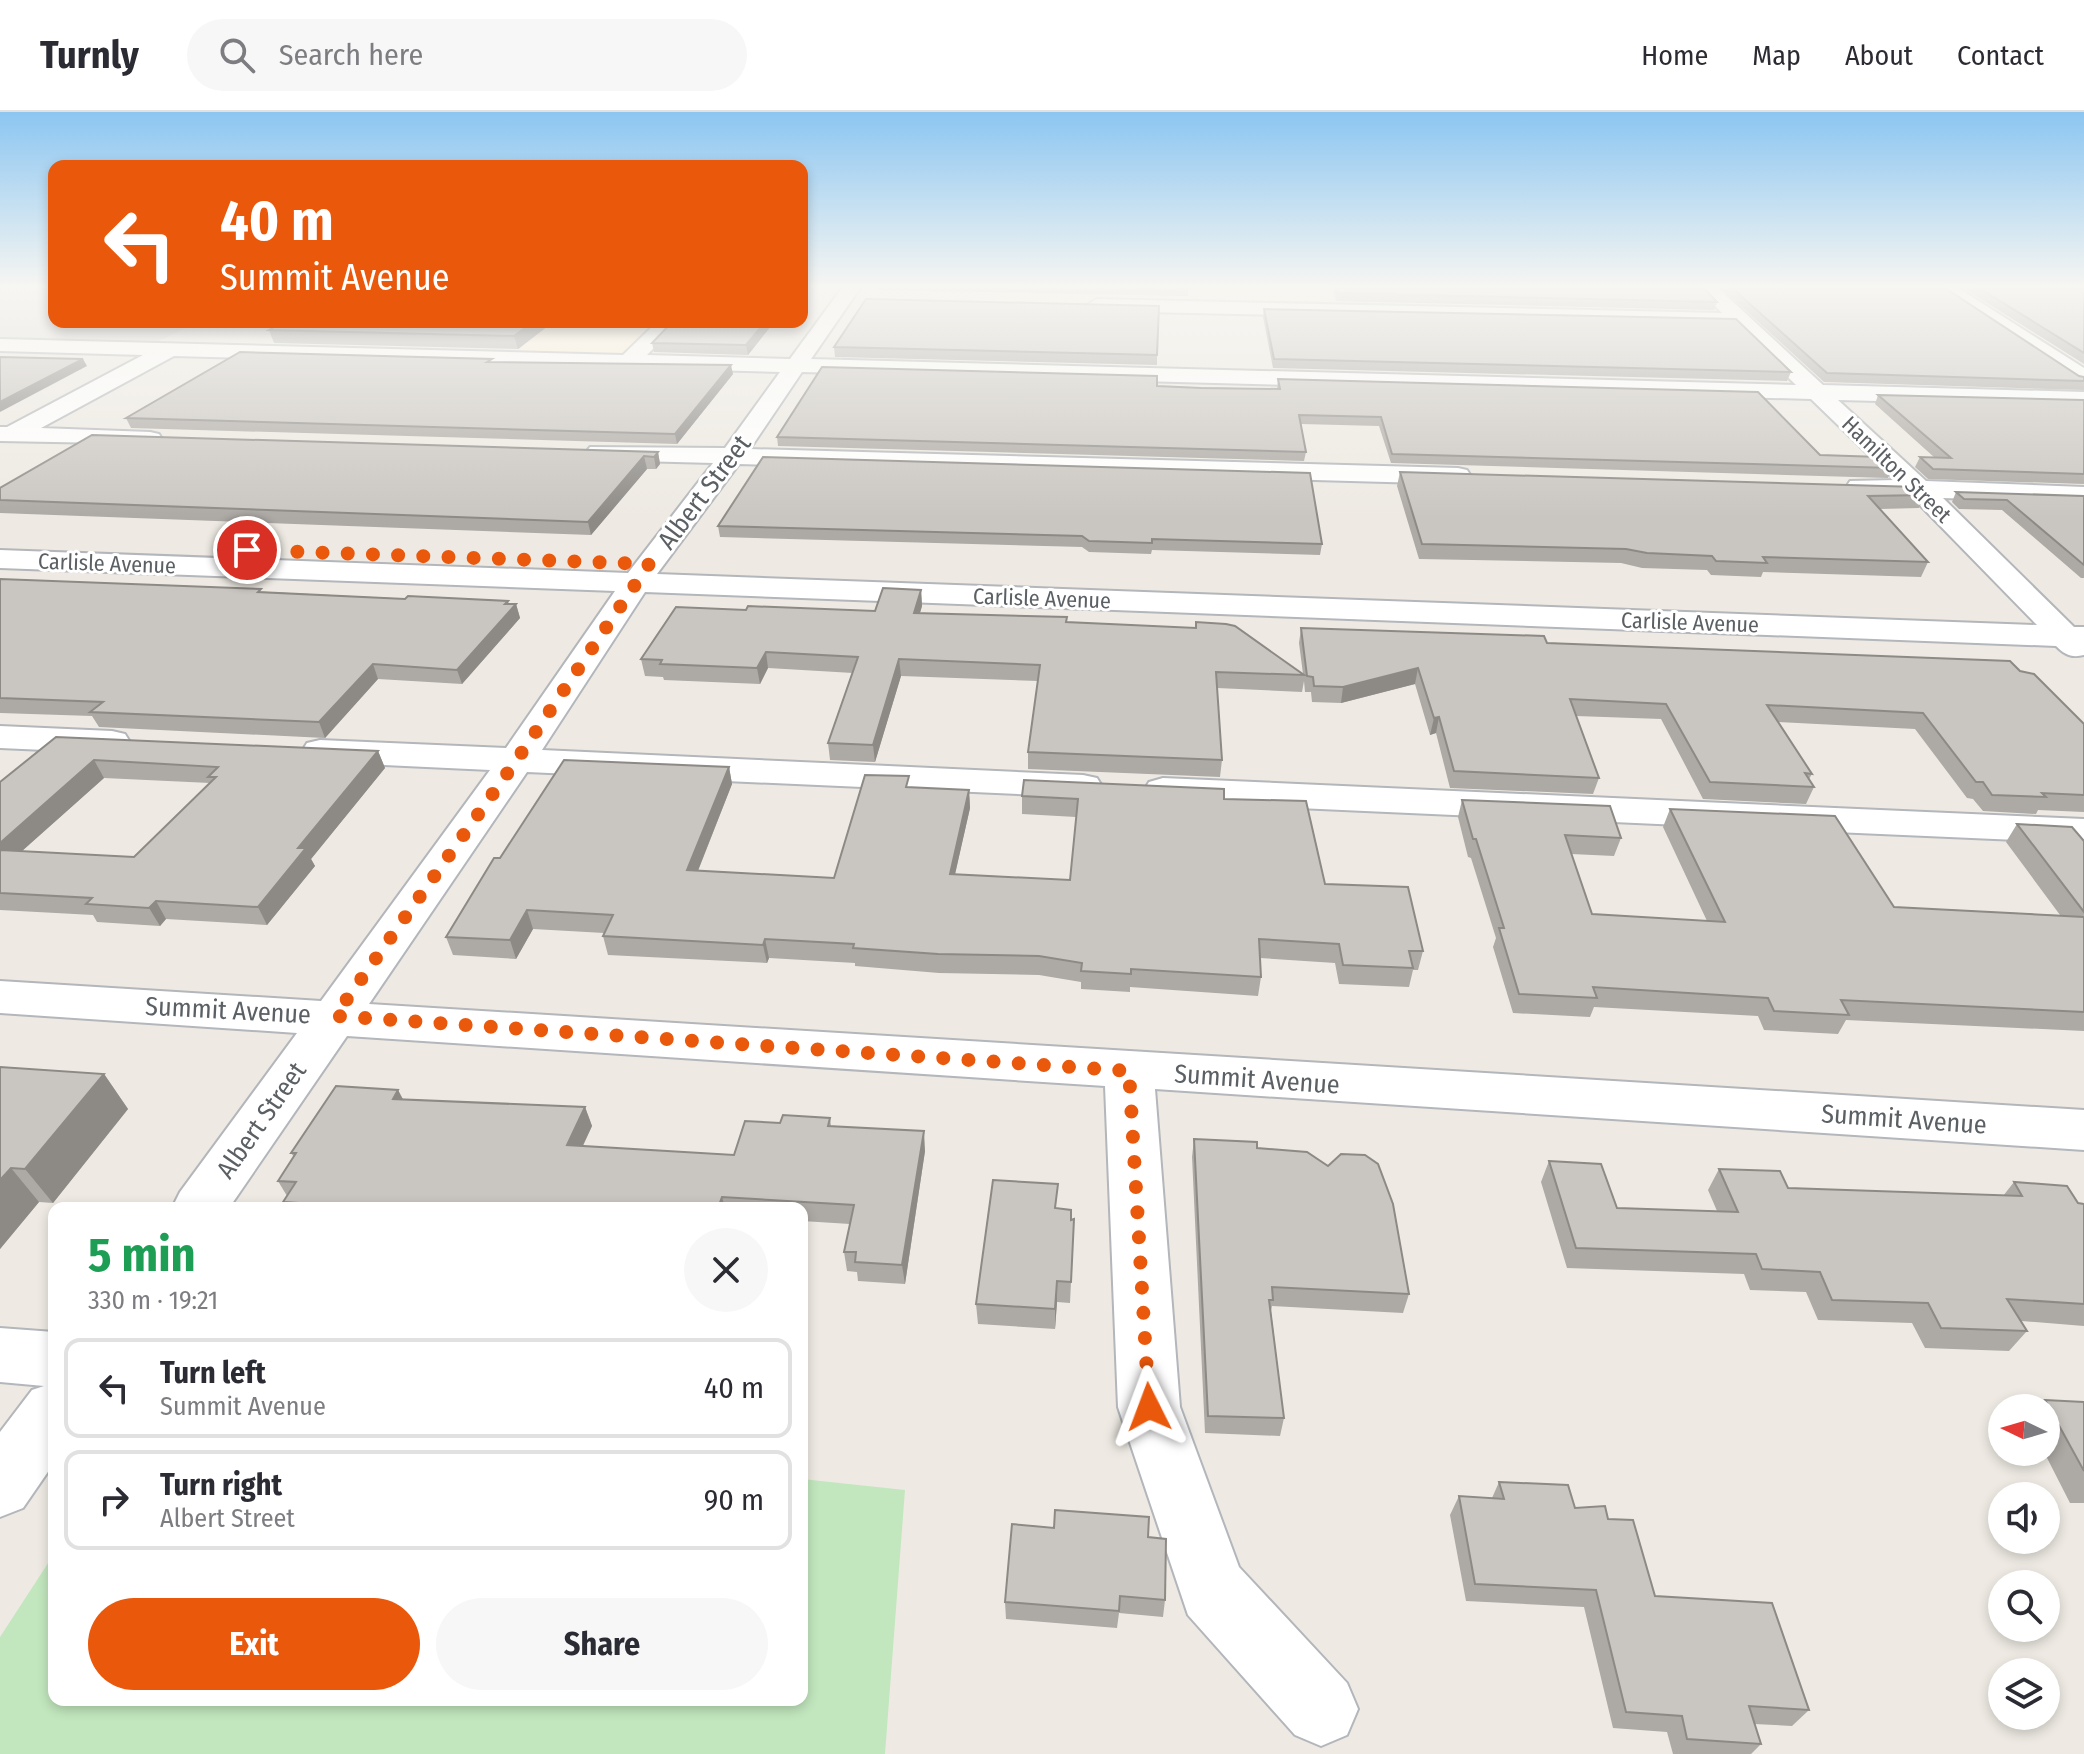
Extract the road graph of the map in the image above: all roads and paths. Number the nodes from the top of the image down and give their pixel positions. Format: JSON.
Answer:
{"nodes":[{"id":1,"x":141,"y":365,"type":"edge"},
{"id":2,"x":750,"y":365,"type":"edge"},
{"id":3,"x":1788,"y":365,"type":"edge"},
{"id":4,"x":2063,"y":365,"type":"edge"},
{"id":5,"x":796,"y":366,"type":"junction"},
{"id":6,"x":2084,"y":378,"type":"edge"},
{"id":7,"x":1817,"y":392,"type":"junction"},
{"id":8,"x":2084,"y":399,"type":"edge"},
{"id":9,"x":4,"y":436,"type":"edge"},
{"id":10,"x":169,"y":439,"type":"edge"},
{"id":11,"x":576,"y":451,"type":"edge"},
{"id":12,"x":732,"y":456,"type":"junction"},
{"id":13,"x":1476,"y":477,"type":"edge"},
{"id":14,"x":1840,"y":487,"type":"edge"},
{"id":15,"x":1919,"y":489,"type":"junction"},
{"id":16,"x":2084,"y":495,"type":"edge"},
{"id":17,"x":0,"y":542,"type":"edge"},
{"id":18,"x":0,"y":559,"type":"edge"},
{"id":19,"x":642,"y":574,"type":"junction"},
{"id":20,"x":1242,"y":595,"type":"junction"},
{"id":21,"x":2042,"y":613,"type":"junction"},
{"id":22,"x":2079,"y":636,"type":"edge"},
{"id":23,"x":0,"y":737,"type":"edge"},
{"id":24,"x":141,"y":743,"type":"edge"},
{"id":25,"x":281,"y":750,"type":"edge"},
{"id":26,"x":516,"y":761,"type":"junction"},
{"id":27,"x":2084,"y":831,"type":"edge"},
{"id":28,"x":0,"y":997,"type":"edge"},
{"id":29,"x":335,"y":1016,"type":"junction"},
{"id":30,"x":1129,"y":1071,"type":"junction"},
{"id":31,"x":2084,"y":1130,"type":"edge"},
{"id":32,"x":203,"y":1202,"type":"edge"},
{"id":33,"x":0,"y":1355,"type":"edge"},
{"id":34,"x":48,"y":1359,"type":"edge"},
{"id":35,"x":48,"y":1419,"type":"edge"},
{"id":36,"x":0,"y":1485,"type":"edge"},
{"id":37,"x":1321,"y":1709,"type":"dead end"}],
"edges":[{"from":1,"to":9,"type":"street"},
{"from":2,"to":5,"type":"street"},
{"from":3,"to":7,"type":"street","name":"Hamilton Street"},
{"from":4,"to":6,"type":"street"},
{"from":5,"to":7,"type":"street"},
{"from":5,"to":12,"type":"street","name":"Albert Street"},
{"from":7,"to":8,"type":"street"},
{"from":7,"to":15,"type":"street","name":"Hamilton Street"},
{"from":9,"to":10,"type":"street"},
{"from":11,"to":12,"type":"street"},
{"from":12,"to":13,"type":"street"},
{"from":12,"to":19,"type":"street","name":"Albert Street"},
{"from":14,"to":15,"type":"street"},
{"from":15,"to":16,"type":"street"},
{"from":15,"to":21,"type":"street","name":"Hamilton Street"},
{"from":17,"to":19,"type":"street","name":"Carlisle Avenue"},
{"from":18,"to":19,"type":"street","name":"Carlisle Avenue"},
{"from":19,"to":20,"type":"street","name":"Carlisle Avenue"},
{"from":19,"to":26,"type":"street","name":"Albert Street"},
{"from":20,"to":21,"type":"street","name":"Carlisle Avenue"},
{"from":20,"to":22,"type":"street","name":"Carlisle Avenue"},
{"from":21,"to":22,"type":"street","name":"Hamilton Street"},
{"from":23,"to":24,"type":"street"},
{"from":25,"to":26,"type":"street"},
{"from":26,"to":27,"type":"street"},
{"from":26,"to":29,"type":"street","name":"Albert Street"},
{"from":28,"to":29,"type":"street","name":"Summit Avenue"},
{"from":29,"to":30,"type":"street","name":"Summit Avenue"},
{"from":29,"to":32,"type":"street","name":"Albert Street"},
{"from":30,"to":31,"type":"street","name":"Summit Avenue"},
{"from":30,"to":37,"type":"street"},
{"from":33,"to":34,"type":"street"},
{"from":35,"to":36,"type":"street"}]}
